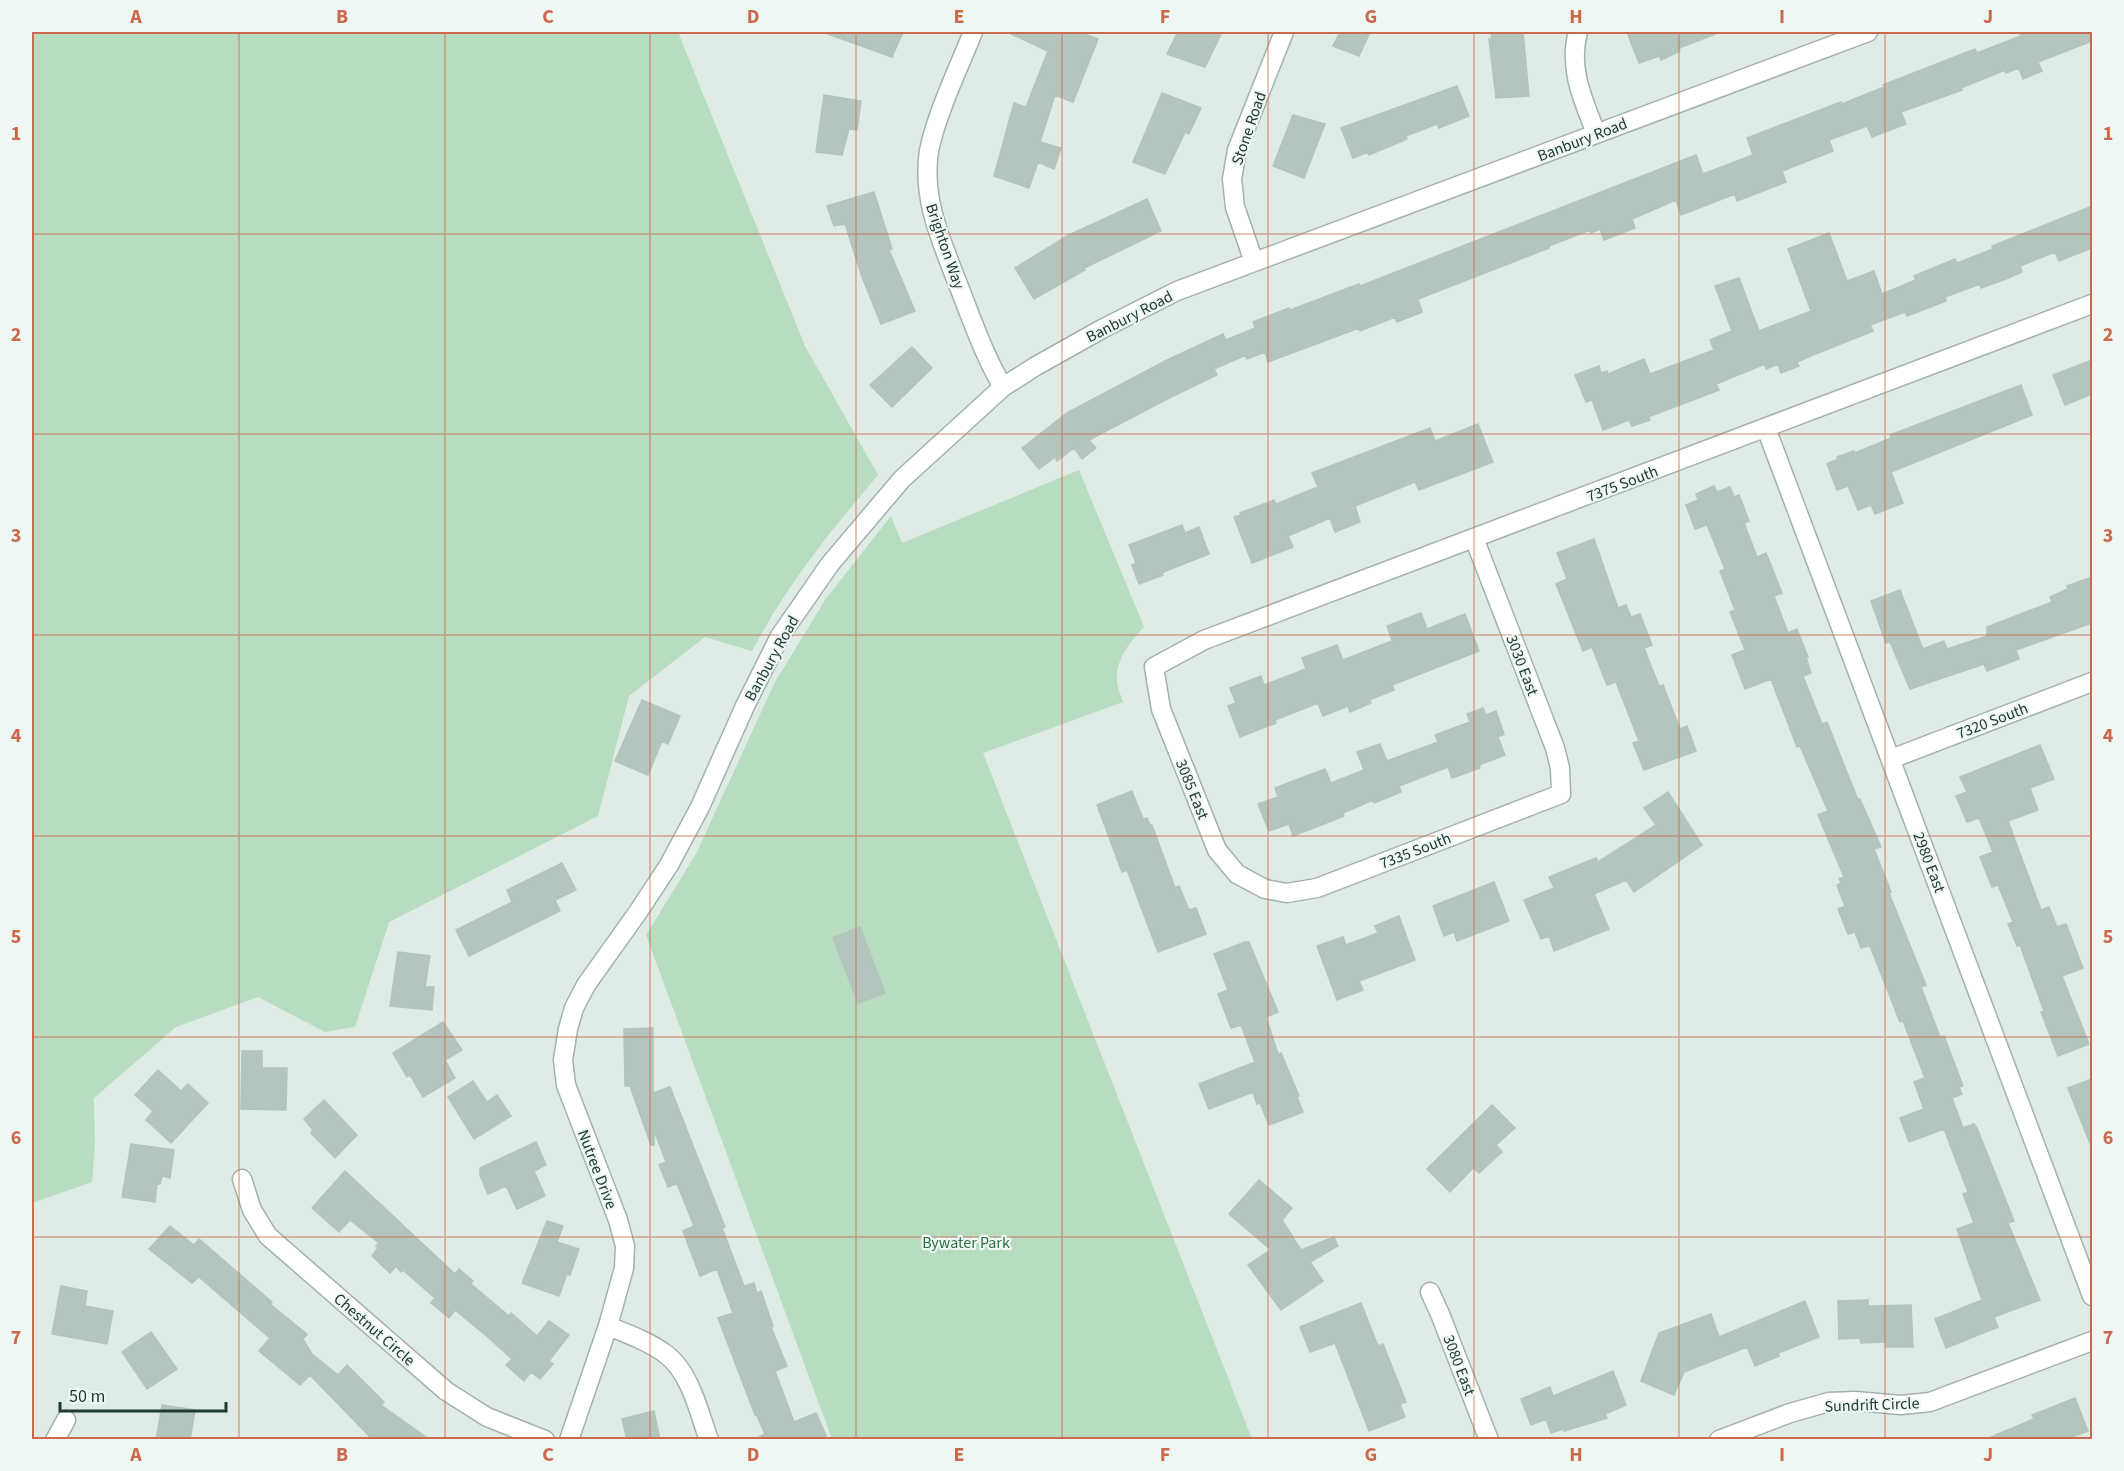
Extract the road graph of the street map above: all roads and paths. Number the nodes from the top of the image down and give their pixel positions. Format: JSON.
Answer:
{"nodes":[{"id":1,"x":973,"y":32,"type":"edge"},
{"id":2,"x":1284,"y":32,"type":"edge"},
{"id":3,"x":1578,"y":32,"type":"edge"},
{"id":4,"x":1868,"y":32,"type":"edge"},
{"id":5,"x":1596,"y":134,"type":"junction"},
{"id":6,"x":1254,"y":262,"type":"junction"},
{"id":7,"x":2092,"y":304,"type":"edge"},
{"id":8,"x":1003,"y":387,"type":"junction"},
{"id":9,"x":1766,"y":428,"type":"junction"},
{"id":10,"x":1474,"y":538,"type":"junction"},
{"id":11,"x":1154,"y":667,"type":"joint"},
{"id":12,"x":2092,"y":682,"type":"edge"},
{"id":13,"x":1891,"y":759,"type":"junction"},
{"id":14,"x":1561,"y":794,"type":"joint"},
{"id":15,"x":1265,"y":889,"type":"joint"},
{"id":16,"x":639,"y":912,"type":"joint"},
{"id":17,"x":242,"y":1179,"type":"dead end"},
{"id":18,"x":1430,"y":1292,"type":"dead end"},
{"id":19,"x":2092,"y":1296,"type":"edge"},
{"id":20,"x":608,"y":1326,"type":"junction"},
{"id":21,"x":2092,"y":1341,"type":"edge"},
{"id":22,"x":66,"y":1420,"type":"dead end"},
{"id":23,"x":55,"y":1440,"type":"edge"},
{"id":24,"x":545,"y":1440,"type":"edge"},
{"id":25,"x":568,"y":1440,"type":"edge"},
{"id":26,"x":709,"y":1440,"type":"edge"},
{"id":27,"x":1489,"y":1440,"type":"edge"},
{"id":28,"x":1719,"y":1440,"type":"edge"}],
"edges":[{"from":1,"to":8,"type":"street","name":"Brighton Way"},
{"from":2,"to":6,"type":"street","name":"Stone Road"},
{"from":3,"to":5,"type":"street"},
{"from":4,"to":5,"type":"street","name":"Banbury Road"},
{"from":5,"to":6,"type":"street","name":"Banbury Road"},
{"from":6,"to":8,"type":"street","name":"Banbury Road"},
{"from":7,"to":9,"type":"street","name":"7375 South"},
{"from":8,"to":16,"type":"street","name":"Banbury Road"},
{"from":9,"to":10,"type":"street","name":"7375 South"},
{"from":9,"to":13,"type":"street","name":"2980 East"},
{"from":10,"to":11,"type":"street","name":"7375 South"},
{"from":10,"to":14,"type":"street","name":"3030 East"},
{"from":11,"to":15,"type":"street","name":"3085 East"},
{"from":12,"to":13,"type":"street","name":"7320 South"},
{"from":13,"to":19,"type":"street","name":"2980 East"},
{"from":14,"to":15,"type":"street","name":"7335 South"},
{"from":16,"to":20,"type":"street","name":"Nutree Drive"},
{"from":17,"to":24,"type":"street","name":"Chestnut Circle"},
{"from":18,"to":27,"type":"street","name":"3080 East"},
{"from":20,"to":25,"type":"street","name":"Nutree Drive"},
{"from":20,"to":26,"type":"street"},
{"from":21,"to":28,"type":"street","name":"Sundrift Circle"},
{"from":22,"to":23,"type":"street"}]}
